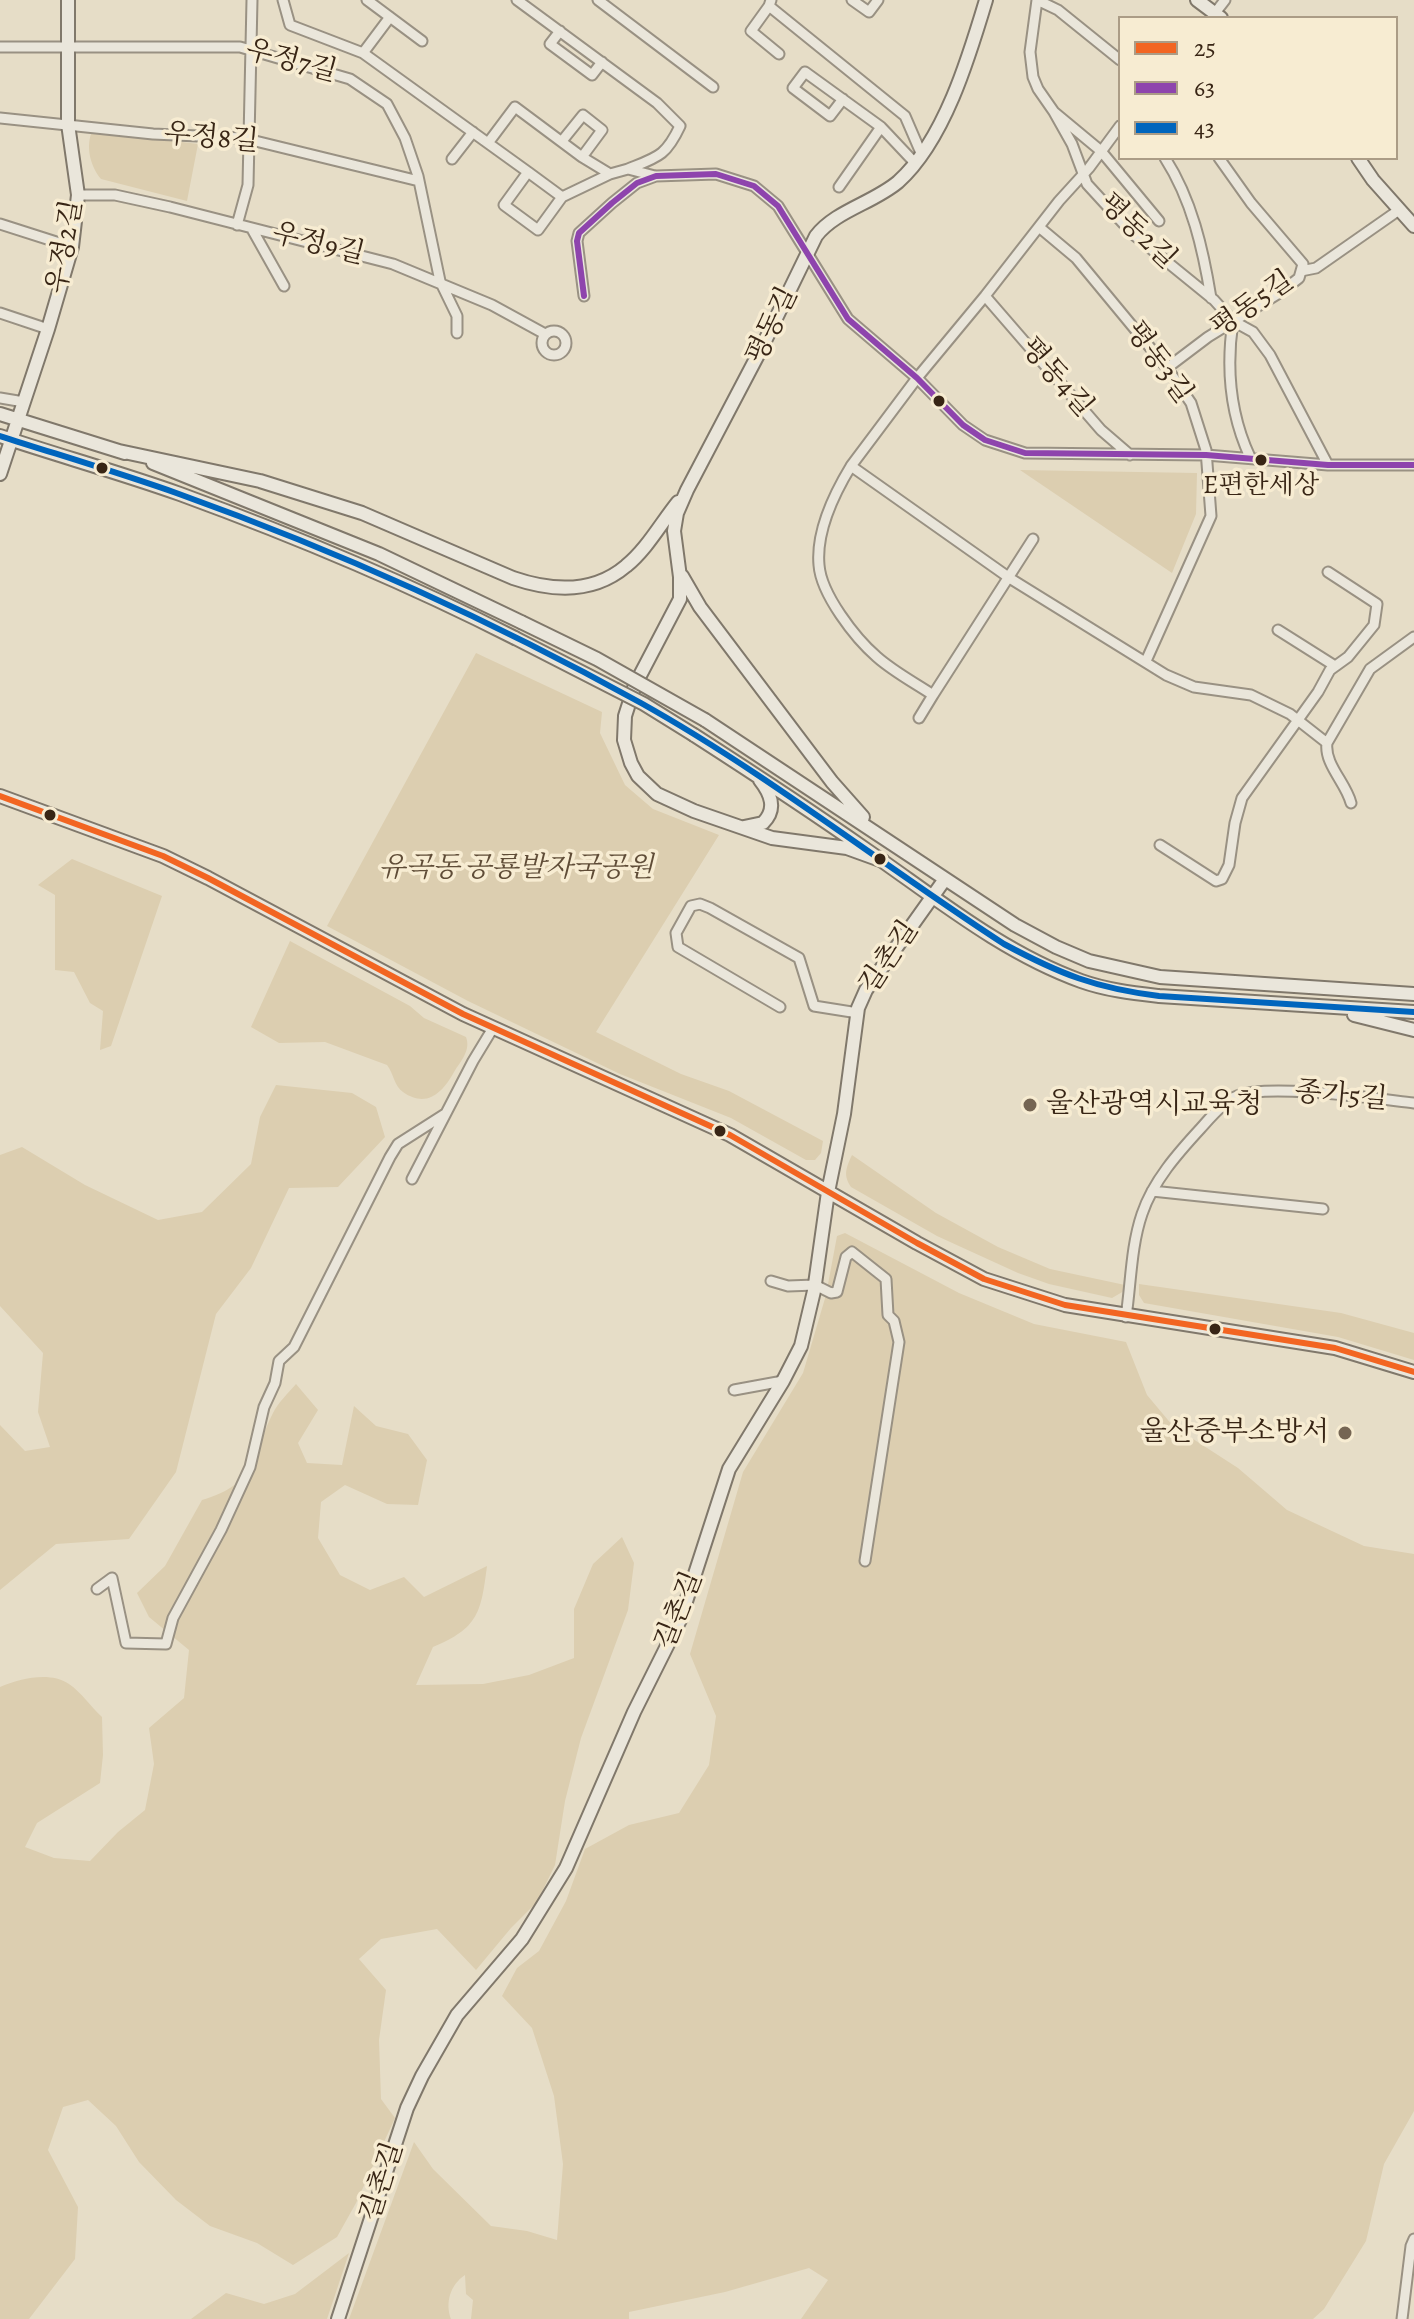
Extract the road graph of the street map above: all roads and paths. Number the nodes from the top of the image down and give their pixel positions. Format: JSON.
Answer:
{"nodes":[{"id":1,"x":68,"y":0,"type":"edge"},
{"id":2,"x":252,"y":0,"type":"edge"},
{"id":3,"x":283,"y":0,"type":"edge"},
{"id":4,"x":367,"y":0,"type":"edge"},
{"id":5,"x":517,"y":0,"type":"edge"},
{"id":6,"x":598,"y":0,"type":"edge"},
{"id":7,"x":852,"y":0,"type":"edge"},
{"id":8,"x":878,"y":0,"type":"edge"},
{"id":9,"x":986,"y":0,"type":"edge"},
{"id":10,"x":1037,"y":0,"type":"edge"},
{"id":11,"x":1197,"y":0,"type":"edge"},
{"id":12,"x":1225,"y":0,"type":"edge"},
{"id":13,"x":770,"y":3,"type":"edge"},
{"id":14,"x":1218,"y":16,"type":"edge"},
{"id":15,"x":390,"y":17,"type":"junction"},
{"id":16,"x":560,"y":31,"type":"junction"},
{"id":17,"x":422,"y":41,"type":"dead end"},
{"id":18,"x":0,"y":47,"type":"edge"},
{"id":19,"x":69,"y":47,"type":"junction"},
{"id":20,"x":251,"y":48,"type":"junction"},
{"id":21,"x":363,"y":53,"type":"junction"},
{"id":22,"x":779,"y":54,"type":"dead end"},
{"id":23,"x":1118,"y":58,"type":"edge"},
{"id":24,"x":602,"y":62,"type":"junction"},
{"id":25,"x":713,"y":87,"type":"dead end"},
{"id":26,"x":843,"y":99,"type":"junction"},
{"id":27,"x":1054,"y":112,"type":"junction"},
{"id":28,"x":0,"y":118,"type":"edge"},
{"id":29,"x":68,"y":124,"type":"junction"},
{"id":30,"x":881,"y":127,"type":"junction"},
{"id":31,"x":1118,"y":129,"type":"edge"},
{"id":32,"x":473,"y":132,"type":"junction"},
{"id":33,"x":249,"y":139,"type":"junction"},
{"id":34,"x":562,"y":141,"type":"junction"},
{"id":35,"x":488,"y":143,"type":"junction"},
{"id":36,"x":1101,"y":151,"type":"junction"},
{"id":37,"x":582,"y":157,"type":"junction"},
{"id":38,"x":918,"y":158,"type":"junction"},
{"id":39,"x":452,"y":159,"type":"dead end"},
{"id":40,"x":1166,"y":160,"type":"edge"},
{"id":41,"x":1220,"y":160,"type":"edge"},
{"id":42,"x":1360,"y":160,"type":"edge"},
{"id":43,"x":628,"y":169,"type":"junction"},
{"id":44,"x":528,"y":172,"type":"junction"},
{"id":45,"x":610,"y":174,"type":"junction"},
{"id":46,"x":1082,"y":175,"type":"junction"},
{"id":47,"x":656,"y":176,"type":"junction"},
{"id":48,"x":419,"y":181,"type":"junction"},
{"id":49,"x":839,"y":187,"type":"dead end"},
{"id":50,"x":78,"y":195,"type":"junction"},
{"id":51,"x":562,"y":197,"type":"junction"},
{"id":52,"x":1399,"y":210,"type":"junction"},
{"id":53,"x":1159,"y":221,"type":"dead end"},
{"id":54,"x":0,"y":224,"type":"edge"},
{"id":55,"x":237,"y":225,"type":"junction"},
{"id":56,"x":1414,"y":226,"type":"edge"},
{"id":57,"x":1039,"y":227,"type":"junction"},
{"id":58,"x":252,"y":229,"type":"junction"},
{"id":59,"x":72,"y":247,"type":"junction"},
{"id":60,"x":806,"y":255,"type":"junction"},
{"id":61,"x":1301,"y":271,"type":"junction"},
{"id":62,"x":440,"y":281,"type":"junction"},
{"id":63,"x":284,"y":286,"type":"dead end"},
{"id":64,"x":584,"y":296,"type":"dead end"},
{"id":65,"x":985,"y":296,"type":"junction"},
{"id":66,"x":1211,"y":298,"type":"junction"},
{"id":67,"x":0,"y":313,"type":"edge"},
{"id":68,"x":1233,"y":321,"type":"junction"},
{"id":69,"x":48,"y":329,"type":"junction"},
{"id":70,"x":457,"y":333,"type":"dead end"},
{"id":71,"x":545,"y":334,"type":"dead end"},
{"id":72,"x":1167,"y":368,"type":"junction"},
{"id":73,"x":917,"y":378,"type":"junction"},
{"id":74,"x":0,"y":398,"type":"edge"},
{"id":75,"x":24,"y":402,"type":"junction"},
{"id":76,"x":0,"y":414,"type":"edge"},
{"id":77,"x":18,"y":420,"type":"junction"},
{"id":78,"x":6,"y":438,"type":"edge"},
{"id":79,"x":119,"y":451,"type":"junction"},
{"id":80,"x":1130,"y":455,"type":"junction"},
{"id":81,"x":1206,"y":455,"type":"junction"},
{"id":82,"x":1250,"y":457,"type":"junction"},
{"id":83,"x":1328,"y":465,"type":"junction"},
{"id":84,"x":1414,"y":465,"type":"edge"},
{"id":85,"x":851,"y":466,"type":"junction"},
{"id":86,"x":0,"y":474,"type":"edge"},
{"id":87,"x":687,"y":490,"type":"junction"},
{"id":88,"x":1033,"y":539,"type":"dead end"},
{"id":89,"x":677,"y":562,"type":"junction"},
{"id":90,"x":1328,"y":572,"type":"dead end"},
{"id":91,"x":1011,"y":579,"type":"junction"},
{"id":92,"x":1278,"y":630,"type":"dead end"},
{"id":93,"x":1414,"y":637,"type":"edge"},
{"id":94,"x":1146,"y":661,"type":"junction"},
{"id":95,"x":1335,"y":666,"type":"junction"},
{"id":96,"x":933,"y":695,"type":"junction"},
{"id":97,"x":919,"y":718,"type":"dead end"},
{"id":98,"x":1296,"y":720,"type":"junction"},
{"id":99,"x":1327,"y":743,"type":"junction"},
{"id":100,"x":754,"y":774,"type":"junction"},
{"id":101,"x":0,"y":796,"type":"edge"},
{"id":102,"x":1351,"y":803,"type":"dead end"},
{"id":103,"x":736,"y":827,"type":"junction"},
{"id":104,"x":880,"y":834,"type":"junction"},
{"id":105,"x":1160,"y":845,"type":"dead end"},
{"id":106,"x":883,"y":861,"type":"junction"},
{"id":107,"x":945,"y":879,"type":"junction"},
{"id":108,"x":933,"y":896,"type":"junction"},
{"id":109,"x":799,"y":988,"type":"dead end"},
{"id":110,"x":810,"y":994,"type":"junction"},
{"id":111,"x":1414,"y":994,"type":"edge"},
{"id":112,"x":1315,"y":1006,"type":"junction"},
{"id":113,"x":780,"y":1007,"type":"dead end"},
{"id":114,"x":1414,"y":1012,"type":"edge"},
{"id":115,"x":858,"y":1013,"type":"junction"},
{"id":116,"x":493,"y":1028,"type":"junction"},
{"id":117,"x":1414,"y":1030,"type":"edge"},
{"id":118,"x":1414,"y":1103,"type":"edge"},
{"id":119,"x":445,"y":1114,"type":"junction"},
{"id":120,"x":412,"y":1179,"type":"dead end"},
{"id":121,"x":1152,"y":1191,"type":"junction"},
{"id":122,"x":828,"y":1192,"type":"junction"},
{"id":123,"x":1323,"y":1209,"type":"dead end"},
{"id":124,"x":771,"y":1281,"type":"dead end"},
{"id":125,"x":815,"y":1285,"type":"junction"},
{"id":126,"x":1126,"y":1317,"type":"junction"},
{"id":127,"x":1414,"y":1372,"type":"edge"},
{"id":128,"x":783,"y":1381,"type":"junction"},
{"id":129,"x":734,"y":1390,"type":"dead end"},
{"id":130,"x":865,"y":1561,"type":"dead end"},
{"id":131,"x":97,"y":1589,"type":"dead end"},
{"id":132,"x":1414,"y":2239,"type":"edge"},
{"id":133,"x":338,"y":2319,"type":"edge"},
{"id":134,"x":1402,"y":2319,"type":"edge"}],
"edges":[{"from":1,"to":19,"type":"main road","name":"우정2길"},
{"from":2,"to":20,"type":"street"},
{"from":3,"to":21,"type":"street"},
{"from":4,"to":15,"type":"street"},
{"from":5,"to":16,"type":"street"},
{"from":6,"to":25,"type":"street"},
{"from":7,"to":8,"type":"street"},
{"from":9,"to":38,"type":"main road","name":"평동길"},
{"from":10,"to":23,"type":"street"},
{"from":10,"to":27,"type":"street","name":"평동2길"},
{"from":11,"to":14,"type":"main road"},
{"from":12,"to":14,"type":"street"},
{"from":13,"to":22,"type":"street"},
{"from":13,"to":38,"type":"street"},
{"from":15,"to":17,"type":"street"},
{"from":15,"to":21,"type":"street"},
{"from":16,"to":24,"type":"street"},
{"from":16,"to":24,"type":"street"},
{"from":18,"to":19,"type":"street","name":"우정7길"},
{"from":19,"to":20,"type":"street","name":"우정7길"},
{"from":19,"to":29,"type":"main road","name":"우정2길"},
{"from":20,"to":33,"type":"street"},
{"from":20,"to":48,"type":"street","name":"우정7길"},
{"from":21,"to":32,"type":"street"},
{"from":24,"to":43,"type":"street"},
{"from":26,"to":26,"type":"street"},
{"from":26,"to":30,"type":"street"},
{"from":27,"to":36,"type":"street","name":"평동2길"},
{"from":27,"to":46,"type":"street","name":"평동2길"},
{"from":28,"to":29,"type":"street","name":"우정8길"},
{"from":29,"to":33,"type":"street","name":"우정8길"},
{"from":29,"to":50,"type":"main road","name":"우정2길"},
{"from":30,"to":38,"type":"street"},
{"from":30,"to":49,"type":"street"},
{"from":31,"to":36,"type":"street"},
{"from":32,"to":35,"type":"street"},
{"from":32,"to":39,"type":"street"},
{"from":33,"to":48,"type":"street","name":"우정8길"},
{"from":33,"to":55,"type":"street"},
{"from":34,"to":35,"type":"street"},
{"from":34,"to":37,"type":"street"},
{"from":34,"to":37,"type":"street"},
{"from":35,"to":44,"type":"street"},
{"from":36,"to":46,"type":"street"},
{"from":36,"to":53,"type":"street","name":"평동2길"},
{"from":37,"to":45,"type":"street"},
{"from":38,"to":60,"type":"main road","name":"평동길"},
{"from":40,"to":66,"type":"street","name":"평동2길"},
{"from":41,"to":61,"type":"street","name":"평동5길"},
{"from":42,"to":52,"type":"main road"},
{"from":43,"to":45,"type":"street"},
{"from":43,"to":47,"type":"street"},
{"from":44,"to":51,"type":"street"},
{"from":44,"to":51,"type":"street"},
{"from":45,"to":51,"type":"street"},
{"from":46,"to":57,"type":"street"},
{"from":46,"to":66,"type":"street","name":"평동2길"},
{"from":47,"to":60,"type":"street"},
{"from":47,"to":64,"type":"street"},
{"from":48,"to":62,"type":"street","name":"우정7길"},
{"from":50,"to":55,"type":"street","name":"우정9길"},
{"from":50,"to":59,"type":"main road","name":"우정2길"},
{"from":52,"to":56,"type":"main road"},
{"from":52,"to":61,"type":"street"},
{"from":54,"to":59,"type":"street"},
{"from":55,"to":58,"type":"street","name":"우정9길"},
{"from":57,"to":65,"type":"street"},
{"from":57,"to":72,"type":"street","name":"평동3길"},
{"from":58,"to":62,"type":"street","name":"우정9길"},
{"from":58,"to":63,"type":"street"},
{"from":59,"to":69,"type":"main road","name":"우정2길"},
{"from":60,"to":73,"type":"street"},
{"from":60,"to":87,"type":"main road","name":"평동길"},
{"from":61,"to":68,"type":"street","name":"평동5길"},
{"from":62,"to":70,"type":"street","name":"우정7길"},
{"from":62,"to":71,"type":"street","name":"우정9길"},
{"from":65,"to":73,"type":"street"},
{"from":65,"to":80,"type":"street","name":"평동4길"},
{"from":66,"to":68,"type":"street","name":"평동2길"},
{"from":67,"to":69,"type":"street"},
{"from":68,"to":72,"type":"street","name":"평동5길"},
{"from":68,"to":82,"type":"street"},
{"from":68,"to":83,"type":"street","name":"평동2길"},
{"from":69,"to":75,"type":"main road","name":"우정2길"},
{"from":72,"to":81,"type":"street","name":"평동3길"},
{"from":73,"to":80,"type":"street"},
{"from":73,"to":85,"type":"street"},
{"from":74,"to":75,"type":"street"},
{"from":75,"to":77,"type":"main road","name":"우정2길"},
{"from":76,"to":77,"type":"main road"},
{"from":77,"to":78,"type":"main road","name":"우정2길"},
{"from":77,"to":79,"type":"main road"},
{"from":78,"to":86,"type":"main road","name":"우정2길"},
{"from":78,"to":100,"type":"main road","bridge":true},
{"from":79,"to":87,"type":"main road"},
{"from":79,"to":104,"type":"main road","bridge":true},
{"from":80,"to":81,"type":"street"},
{"from":81,"to":82,"type":"street"},
{"from":81,"to":94,"type":"street","name":"평동3길"},
{"from":82,"to":83,"type":"street"},
{"from":83,"to":84,"type":"street"},
{"from":85,"to":91,"type":"street"},
{"from":85,"to":96,"type":"street"},
{"from":87,"to":89,"type":"main road","name":"평동길"},
{"from":88,"to":91,"type":"street"},
{"from":89,"to":103,"type":"main road","name":"평동길"},
{"from":89,"to":104,"type":"main road"},
{"from":90,"to":95,"type":"street"},
{"from":91,"to":94,"type":"street"},
{"from":91,"to":96,"type":"street"},
{"from":92,"to":95,"type":"street"},
{"from":93,"to":99,"type":"street"},
{"from":94,"to":98,"type":"street"},
{"from":95,"to":98,"type":"street"},
{"from":96,"to":97,"type":"street"},
{"from":98,"to":99,"type":"street"},
{"from":98,"to":105,"type":"street"},
{"from":99,"to":102,"type":"street"},
{"from":100,"to":103,"type":"main road"},
{"from":100,"to":106,"type":"main road"},
{"from":101,"to":116,"type":"main road"},
{"from":103,"to":106,"type":"main road","name":"평동길"},
{"from":104,"to":107,"type":"main road"},
{"from":106,"to":108,"type":"main road"},
{"from":107,"to":108,"type":"main road","name":"길촌길"},
{"from":107,"to":111,"type":"main road"},
{"from":108,"to":112,"type":"main road"},
{"from":108,"to":115,"type":"main road","name":"길촌길"},
{"from":109,"to":110,"type":"street"},
{"from":110,"to":113,"type":"street"},
{"from":110,"to":115,"type":"street"},
{"from":112,"to":114,"type":"main road"},
{"from":112,"to":117,"type":"main road"},
{"from":115,"to":122,"type":"main road","name":"길촌길"},
{"from":116,"to":119,"type":"street"},
{"from":116,"to":122,"type":"main road"},
{"from":118,"to":121,"type":"street","name":"종가5길"},
{"from":119,"to":120,"type":"street"},
{"from":119,"to":131,"type":"street"},
{"from":121,"to":123,"type":"street"},
{"from":121,"to":126,"type":"street","name":"종가5길"},
{"from":122,"to":125,"type":"main road","name":"길촌길"},
{"from":122,"to":126,"type":"main road"},
{"from":124,"to":125,"type":"street"},
{"from":125,"to":128,"type":"main road","name":"길촌길"},
{"from":125,"to":130,"type":"street"},
{"from":126,"to":127,"type":"main road"},
{"from":128,"to":129,"type":"street"},
{"from":128,"to":133,"type":"main road","name":"길촌길"},
{"from":132,"to":134,"type":"street"}]}
